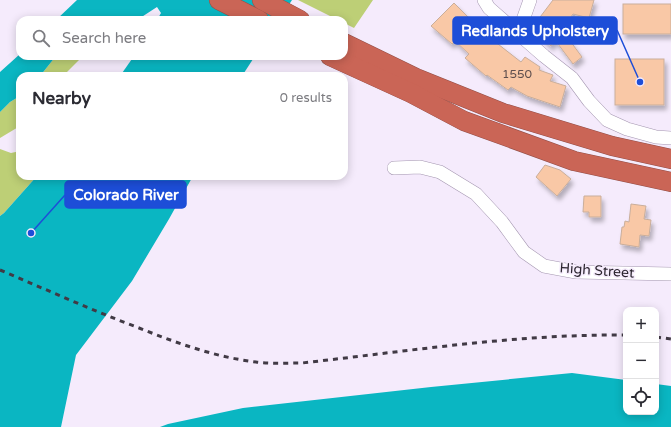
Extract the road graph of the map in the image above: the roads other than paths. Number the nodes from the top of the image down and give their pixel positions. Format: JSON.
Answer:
{"nodes":[{"id":1,"x":220,"y":0,"type":"edge"},
{"id":2,"x":262,"y":0,"type":"edge"},
{"id":3,"x":484,"y":0,"type":"edge"},
{"id":4,"x":530,"y":0,"type":"edge"},
{"id":5,"x":251,"y":16,"type":"edge"},
{"id":6,"x":292,"y":16,"type":"edge"},
{"id":7,"x":518,"y":34,"type":"junction"},
{"id":8,"x":348,"y":45,"type":"edge"},
{"id":9,"x":341,"y":60,"type":"edge"},
{"id":10,"x":414,"y":86,"type":"junction"},
{"id":11,"x":464,"y":121,"type":"junction"},
{"id":12,"x":671,"y":138,"type":"edge"},
{"id":13,"x":671,"y":158,"type":"edge"},
{"id":14,"x":394,"y":168,"type":"dead end"},
{"id":15,"x":671,"y":174,"type":"edge"},
{"id":16,"x":671,"y":182,"type":"edge"},
{"id":17,"x":671,"y":274,"type":"edge"}],
"edges":[{"from":1,"to":5,"type":"highway"},
{"from":2,"to":6,"type":"highway"},
{"from":3,"to":7,"type":"street"},
{"from":4,"to":7,"type":"street"},
{"from":7,"to":12,"type":"street"},
{"from":8,"to":10,"type":"highway"},
{"from":9,"to":10,"type":"highway"},
{"from":10,"to":11,"type":"highway"},
{"from":10,"to":13,"type":"highway"},
{"from":11,"to":15,"type":"highway"},
{"from":11,"to":16,"type":"highway"},
{"from":14,"to":17,"type":"street","name":"High Street"}]}
